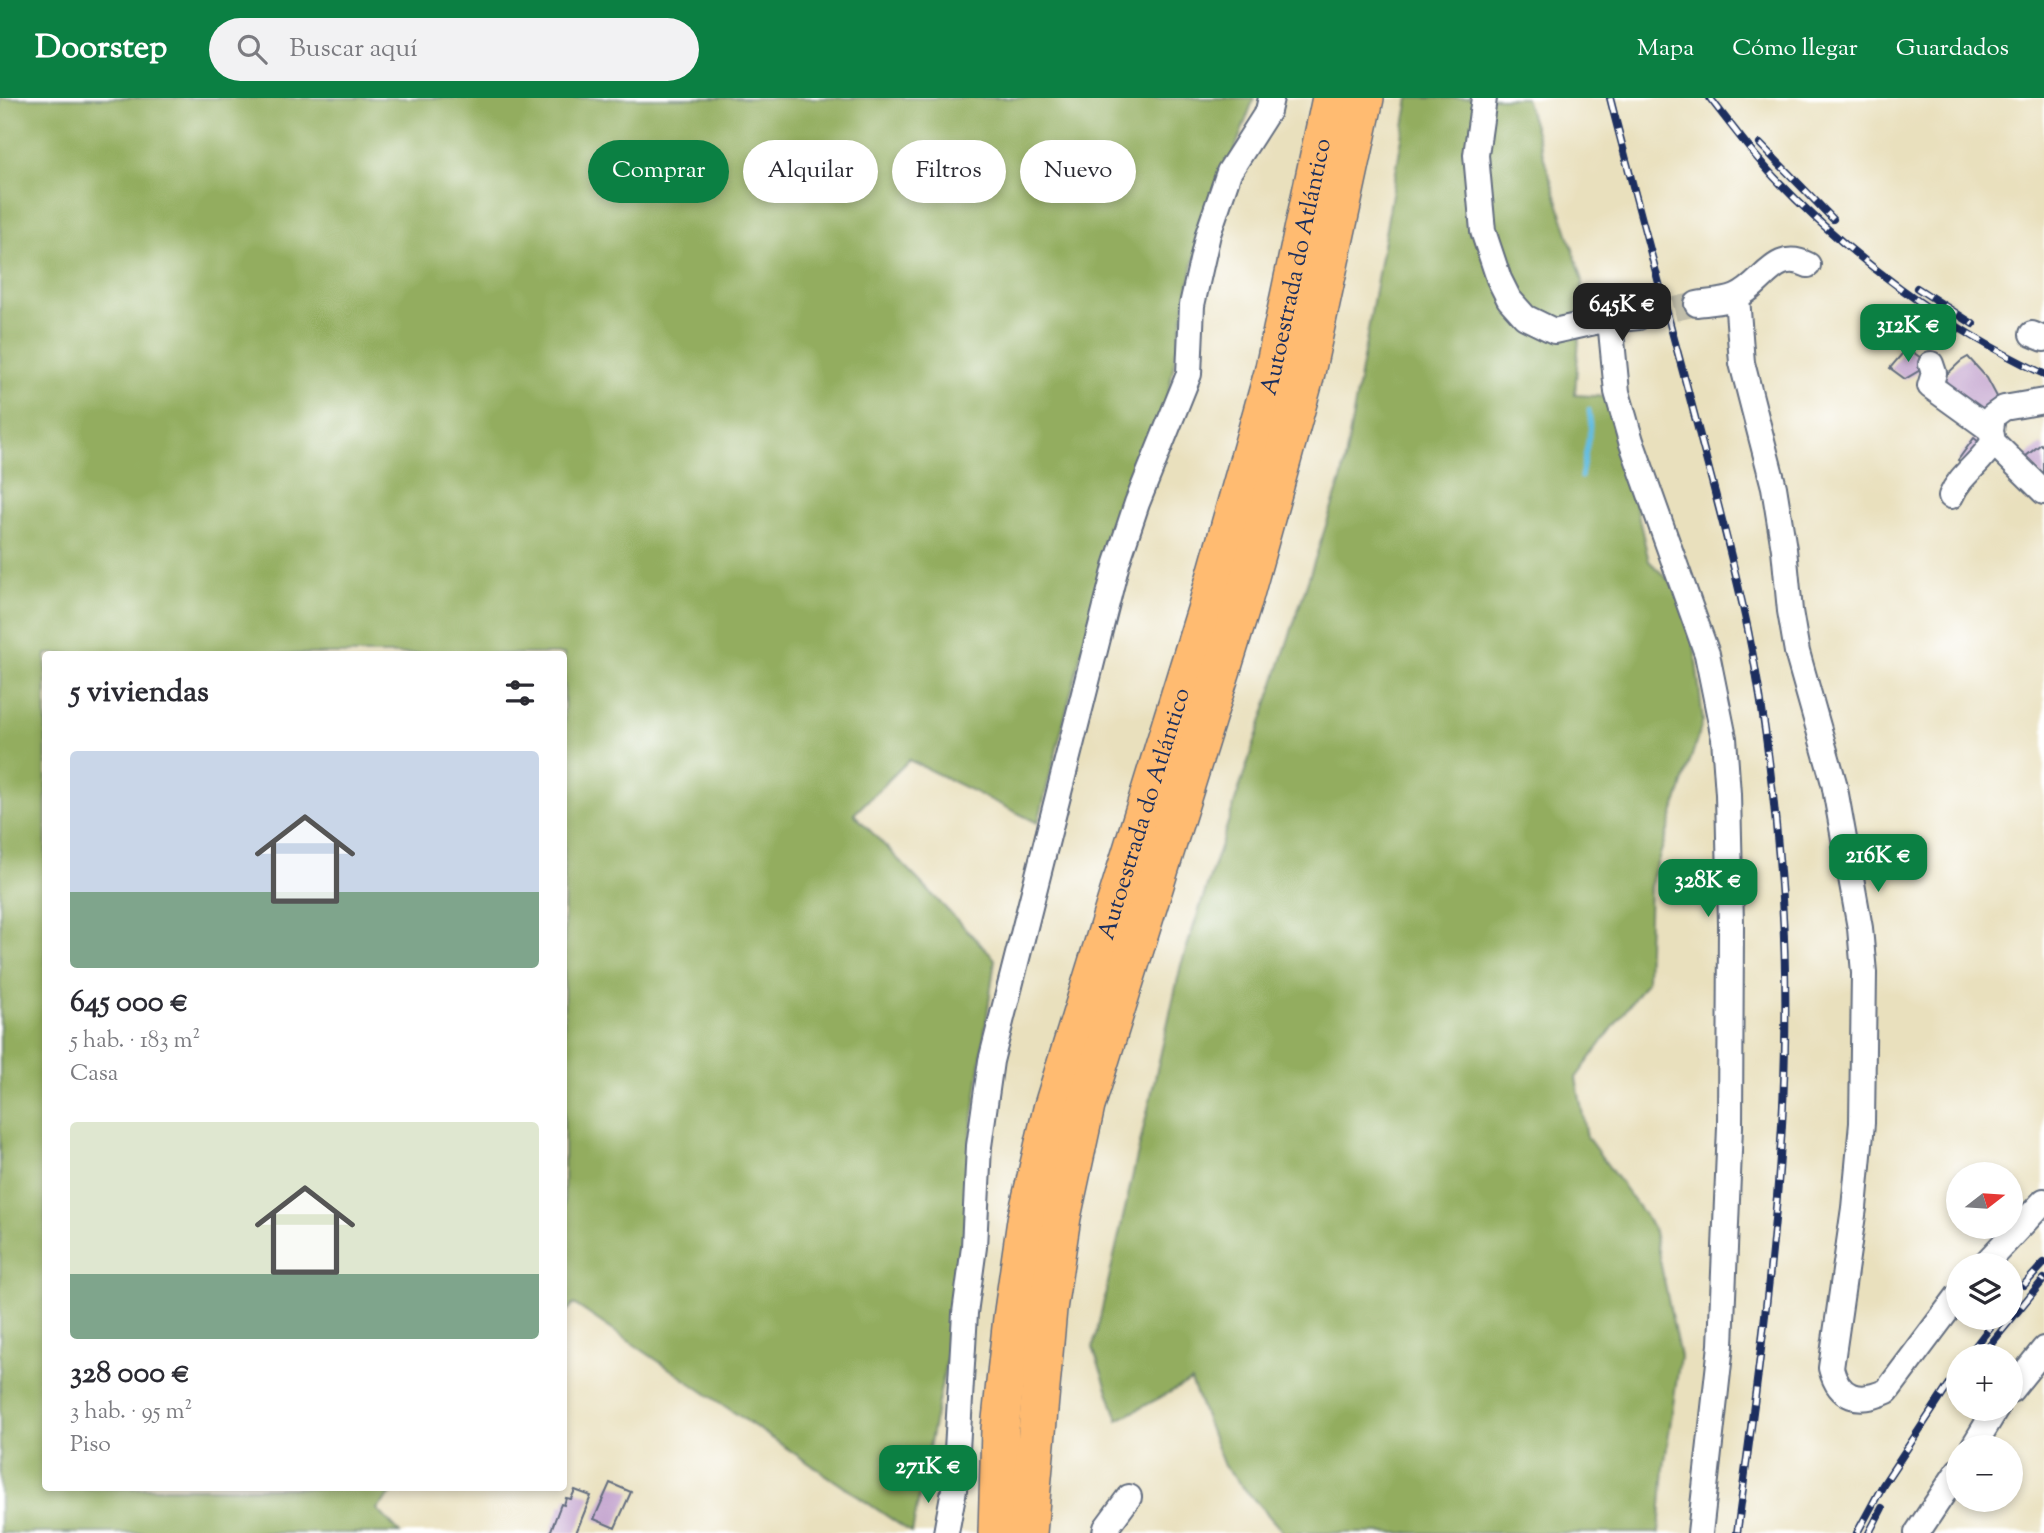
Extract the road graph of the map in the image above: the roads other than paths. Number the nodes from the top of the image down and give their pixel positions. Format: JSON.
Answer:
{"nodes":[{"id":1,"x":1271,"y":98,"type":"edge"},
{"id":2,"x":1331,"y":98,"type":"edge"},
{"id":3,"x":1365,"y":98,"type":"edge"},
{"id":4,"x":1485,"y":98,"type":"edge"},
{"id":5,"x":1808,"y":265,"type":"dead end"},
{"id":6,"x":1737,"y":297,"type":"junction"},
{"id":7,"x":1697,"y":304,"type":"tunnel mouth"},
{"id":8,"x":1639,"y":317,"type":"tunnel mouth"},
{"id":9,"x":1605,"y":321,"type":"junction"},
{"id":10,"x":1931,"y":364,"type":"dead end"},
{"id":11,"x":2034,"y":402,"type":"edge"},
{"id":12,"x":2044,"y":418,"type":"edge"},
{"id":13,"x":1992,"y":436,"type":"junction"},
{"id":14,"x":2044,"y":492,"type":"edge"},
{"id":15,"x":1951,"y":496,"type":"dead end"},
{"id":16,"x":2044,"y":1201,"type":"edge"},
{"id":17,"x":1995,"y":1253,"type":"edge"},
{"id":18,"x":1946,"y":1312,"type":"edge"},
{"id":19,"x":2044,"y":1349,"type":"edge"},
{"id":20,"x":2023,"y":1375,"type":"edge"},
{"id":21,"x":1946,"y":1489,"type":"edge"},
{"id":22,"x":1129,"y":1497,"type":"dead end"},
{"id":23,"x":946,"y":1533,"type":"edge"},
{"id":24,"x":997,"y":1533,"type":"edge"},
{"id":25,"x":1028,"y":1533,"type":"edge"},
{"id":26,"x":1105,"y":1533,"type":"edge"},
{"id":27,"x":1700,"y":1533,"type":"edge"},
{"id":28,"x":1917,"y":1533,"type":"edge"}],
"edges":[{"from":1,"to":23,"type":"street"},
{"from":2,"to":24,"type":"highway","name":"Autoestrada do Atlántico"},
{"from":3,"to":25,"type":"highway","name":"Autoestrada do Atlántico"},
{"from":4,"to":9,"type":"street"},
{"from":5,"to":6,"type":"street"},
{"from":6,"to":7,"type":"street"},
{"from":6,"to":18,"type":"street"},
{"from":8,"to":9,"type":"street"},
{"from":9,"to":27,"type":"street"},
{"from":10,"to":13,"type":"street"},
{"from":11,"to":12,"type":"street"},
{"from":11,"to":13,"type":"street"},
{"from":13,"to":14,"type":"street"},
{"from":13,"to":15,"type":"street"},
{"from":16,"to":17,"type":"street"},
{"from":19,"to":20,"type":"street"},
{"from":21,"to":28,"type":"street"},
{"from":22,"to":26,"type":"street"}]}
